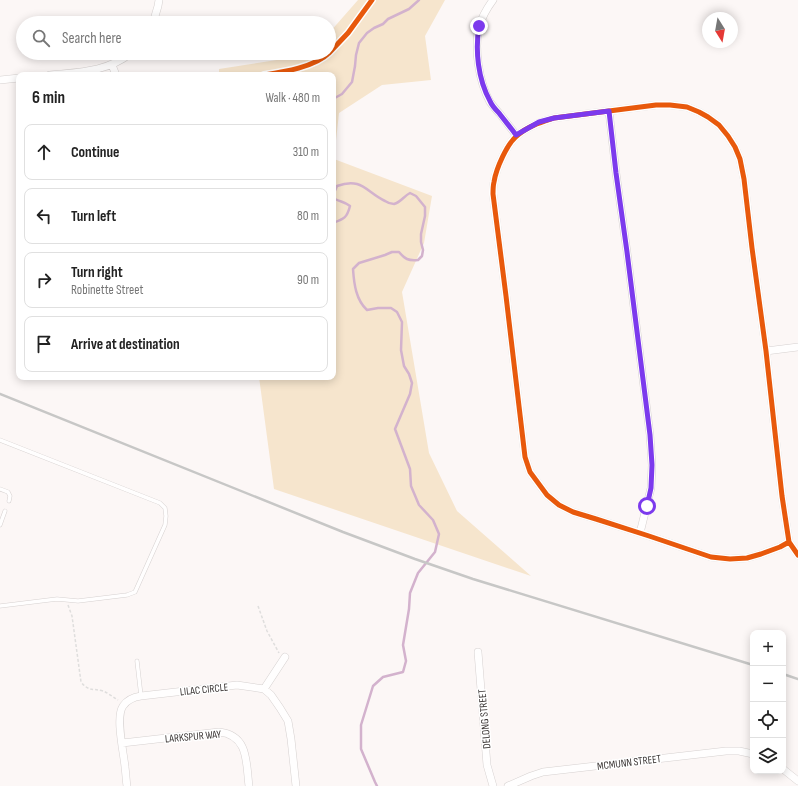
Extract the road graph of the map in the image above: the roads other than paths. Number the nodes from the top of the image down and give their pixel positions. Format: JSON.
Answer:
{"nodes":[{"id":1,"x":159,"y":0,"type":"edge"},
{"id":2,"x":493,"y":0,"type":"edge"},
{"id":3,"x":155,"y":16,"type":"edge"},
{"id":4,"x":121,"y":60,"type":"edge"},
{"id":5,"x":112,"y":65,"type":"junction"},
{"id":6,"x":79,"y":72,"type":"edge"},
{"id":7,"x":115,"y":72,"type":"edge"},
{"id":8,"x":16,"y":78,"type":"edge"},
{"id":9,"x":0,"y":80,"type":"edge"},
{"id":10,"x":609,"y":111,"type":"junction"},
{"id":11,"x":516,"y":135,"type":"junction"},
{"id":12,"x":798,"y":347,"type":"edge"},
{"id":13,"x":766,"y":351,"type":"junction"},
{"id":14,"x":0,"y":440,"type":"edge"},
{"id":15,"x":0,"y":489,"type":"edge"},
{"id":16,"x":9,"y":501,"type":"dead end"},
{"id":17,"x":5,"y":511,"type":"dead end"},
{"id":18,"x":0,"y":525,"type":"edge"},
{"id":19,"x":640,"y":533,"type":"junction"},
{"id":20,"x":789,"y":542,"type":"junction"},
{"id":21,"x":798,"y":555,"type":"edge"},
{"id":22,"x":0,"y":606,"type":"edge"},
{"id":23,"x":478,"y":652,"type":"dead end"},
{"id":24,"x":284,"y":659,"type":"road end"},
{"id":25,"x":137,"y":660,"type":"dead end"},
{"id":26,"x":264,"y":689,"type":"junction"},
{"id":27,"x":141,"y":696,"type":"junction"},
{"id":28,"x":122,"y":743,"type":"junction"},
{"id":29,"x":750,"y":753,"type":"edge"},
{"id":30,"x":786,"y":771,"type":"edge"},
{"id":31,"x":798,"y":782,"type":"edge"},
{"id":32,"x":127,"y":786,"type":"edge"},
{"id":33,"x":249,"y":786,"type":"edge"},
{"id":34,"x":296,"y":786,"type":"edge"},
{"id":35,"x":493,"y":786,"type":"edge"},
{"id":36,"x":508,"y":786,"type":"edge"}],
"edges":[{"from":1,"to":3,"type":"street"},
{"from":2,"to":11,"type":"street"},
{"from":4,"to":5,"type":"street"},
{"from":5,"to":6,"type":"street"},
{"from":5,"to":7,"type":"street"},
{"from":8,"to":9,"type":"street"},
{"from":10,"to":11,"type":"street"},
{"from":10,"to":13,"type":"street"},
{"from":10,"to":19,"type":"street"},
{"from":11,"to":19,"type":"street"},
{"from":12,"to":13,"type":"street"},
{"from":13,"to":20,"type":"street"},
{"from":14,"to":22,"type":"lane"},
{"from":15,"to":16,"type":"lane"},
{"from":17,"to":18,"type":"lane"},
{"from":19,"to":20,"type":"street"},
{"from":20,"to":21,"type":"street"},
{"from":23,"to":35,"type":"street","name":"DELONG STREET"},
{"from":24,"to":26,"type":"street"},
{"from":25,"to":27,"type":"lane"},
{"from":26,"to":27,"type":"street","name":"LILAC CIRCLE"},
{"from":26,"to":34,"type":"street"},
{"from":27,"to":28,"type":"street","name":"LILAC CIRCLE"},
{"from":28,"to":32,"type":"street"},
{"from":28,"to":33,"type":"street","name":"LARKSPUR WAY"},
{"from":29,"to":36,"type":"street","name":"MCMUNN STREET"},
{"from":30,"to":31,"type":"street"}]}
